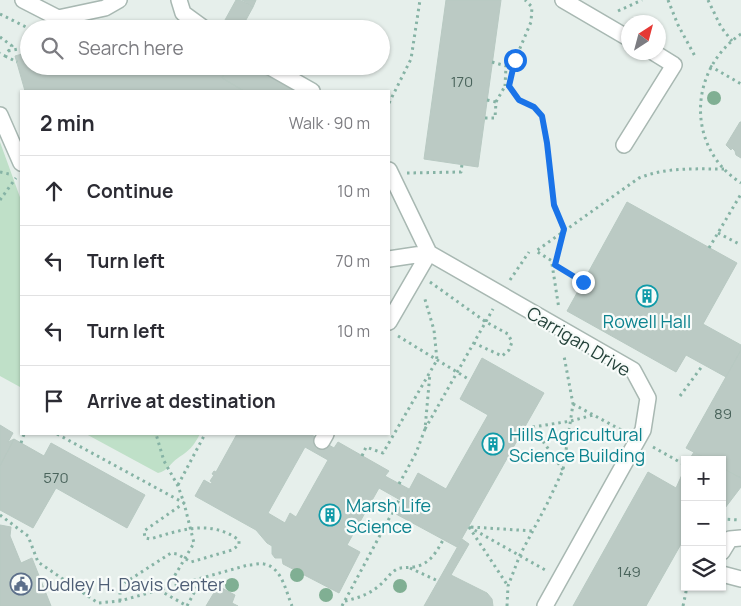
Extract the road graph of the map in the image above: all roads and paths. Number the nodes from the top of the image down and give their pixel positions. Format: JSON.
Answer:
{"nodes":[{"id":1,"x":23,"y":0,"type":"edge"},
{"id":2,"x":119,"y":0,"type":"edge"},
{"id":3,"x":179,"y":0,"type":"edge"},
{"id":4,"x":420,"y":0,"type":"edge"},
{"id":5,"x":525,"y":0,"type":"edge"},
{"id":6,"x":563,"y":0,"type":"edge"},
{"id":7,"x":642,"y":0,"type":"edge"},
{"id":8,"x":668,"y":0,"type":"edge"},
{"id":9,"x":708,"y":0,"type":"edge"},
{"id":10,"x":618,"y":11,"type":"dead end"},
{"id":11,"x":0,"y":14,"type":"edge"},
{"id":12,"x":192,"y":20,"type":"edge"},
{"id":13,"x":20,"y":24,"type":"edge"},
{"id":14,"x":621,"y":34,"type":"edge"},
{"id":15,"x":741,"y":34,"type":"edge"},
{"id":16,"x":0,"y":37,"type":"edge"},
{"id":17,"x":732,"y":41,"type":"junction"},
{"id":18,"x":20,"y":49,"type":"edge"},
{"id":19,"x":8,"y":51,"type":"junction"},
{"id":20,"x":0,"y":53,"type":"edge"},
{"id":21,"x":5,"y":56,"type":"junction"},
{"id":22,"x":696,"y":58,"type":"dead end"},
{"id":23,"x":666,"y":59,"type":"edge"},
{"id":24,"x":17,"y":62,"type":"dead end"},
{"id":25,"x":492,"y":62,"type":"dead end"},
{"id":26,"x":710,"y":66,"type":"junction"},
{"id":27,"x":284,"y":75,"type":"edge"},
{"id":28,"x":741,"y":84,"type":"edge"},
{"id":29,"x":507,"y":86,"type":"junction"},
{"id":30,"x":310,"y":90,"type":"edge"},
{"id":31,"x":487,"y":100,"type":"dead end"},
{"id":32,"x":390,"y":101,"type":"edge"},
{"id":33,"x":496,"y":102,"type":"junction"},
{"id":34,"x":0,"y":115,"type":"edge"},
{"id":35,"x":485,"y":118,"type":"dead end"},
{"id":36,"x":624,"y":145,"type":"dead end"},
{"id":37,"x":462,"y":164,"type":"dead end"},
{"id":38,"x":20,"y":169,"type":"edge"},
{"id":39,"x":724,"y":169,"type":"junction"},
{"id":40,"x":390,"y":172,"type":"edge"},
{"id":41,"x":407,"y":173,"type":"dead end"},
{"id":42,"x":741,"y":183,"type":"edge"},
{"id":43,"x":741,"y":194,"type":"edge"},
{"id":44,"x":0,"y":200,"type":"edge"},
{"id":45,"x":564,"y":231,"type":"junction"},
{"id":46,"x":718,"y":232,"type":"junction"},
{"id":47,"x":741,"y":245,"type":"edge"},
{"id":48,"x":709,"y":248,"type":"dead end"},
{"id":49,"x":429,"y":253,"type":"junction"},
{"id":50,"x":390,"y":258,"type":"edge"},
{"id":51,"x":552,"y":261,"type":"junction"},
{"id":52,"x":555,"y":265,"type":"junction"},
{"id":53,"x":583,"y":282,"type":"dead end"},
{"id":54,"x":427,"y":288,"type":"dead end"},
{"id":55,"x":423,"y":293,"type":"dead end"},
{"id":56,"x":559,"y":310,"type":"dead end"},
{"id":57,"x":392,"y":328,"type":"edge"},
{"id":58,"x":482,"y":329,"type":"dead end"},
{"id":59,"x":474,"y":343,"type":"junction"},
{"id":60,"x":564,"y":356,"type":"dead end"},
{"id":61,"x":437,"y":360,"type":"junction"},
{"id":62,"x":703,"y":365,"type":"dead end"},
{"id":63,"x":430,"y":372,"type":"junction"},
{"id":64,"x":458,"y":372,"type":"junction"},
{"id":65,"x":470,"y":380,"type":"dead end"},
{"id":66,"x":680,"y":396,"type":"dead end"},
{"id":67,"x":593,"y":415,"type":"dead end"},
{"id":68,"x":571,"y":421,"type":"junction"},
{"id":69,"x":425,"y":429,"type":"junction"},
{"id":70,"x":24,"y":435,"type":"edge"},
{"id":71,"x":59,"y":435,"type":"edge"},
{"id":72,"x":156,"y":435,"type":"edge"},
{"id":73,"x":204,"y":435,"type":"edge"},
{"id":74,"x":21,"y":443,"type":"dead end"},
{"id":75,"x":362,"y":456,"type":"dead end"},
{"id":76,"x":563,"y":470,"type":"junction"},
{"id":77,"x":399,"y":484,"type":"dead end"},
{"id":78,"x":178,"y":486,"type":"junction"},
{"id":79,"x":399,"y":500,"type":"dead end"},
{"id":80,"x":184,"y":503,"type":"junction"},
{"id":81,"x":0,"y":515,"type":"edge"},
{"id":82,"x":726,"y":518,"type":"edge"},
{"id":83,"x":741,"y":521,"type":"edge"},
{"id":84,"x":469,"y":527,"type":"junction"},
{"id":85,"x":190,"y":528,"type":"junction"},
{"id":86,"x":533,"y":531,"type":"junction"},
{"id":87,"x":741,"y":538,"type":"edge"},
{"id":88,"x":443,"y":540,"type":"dead end"},
{"id":89,"x":726,"y":546,"type":"edge"},
{"id":90,"x":520,"y":555,"type":"junction"},
{"id":91,"x":185,"y":559,"type":"junction"},
{"id":92,"x":410,"y":568,"type":"junction"},
{"id":93,"x":726,"y":575,"type":"edge"},
{"id":94,"x":202,"y":578,"type":"junction"},
{"id":95,"x":560,"y":579,"type":"junction"},
{"id":96,"x":741,"y":579,"type":"edge"},
{"id":97,"x":438,"y":581,"type":"dead end"},
{"id":98,"x":508,"y":586,"type":"junction"},
{"id":99,"x":168,"y":587,"type":"junction"},
{"id":100,"x":159,"y":590,"type":"junction"},
{"id":101,"x":686,"y":591,"type":"edge"},
{"id":102,"x":120,"y":601,"type":"junction"},
{"id":103,"x":345,"y":601,"type":"junction"},
{"id":104,"x":102,"y":604,"type":"edge"},
{"id":105,"x":187,"y":606,"type":"edge"},
{"id":106,"x":292,"y":606,"type":"edge"},
{"id":107,"x":342,"y":606,"type":"edge"},
{"id":108,"x":507,"y":606,"type":"edge"},
{"id":109,"x":545,"y":606,"type":"edge"},
{"id":110,"x":682,"y":606,"type":"edge"}],
"edges":[{"from":1,"to":2,"type":"street"},
{"from":3,"to":12,"type":"street"},
{"from":4,"to":32,"type":"path"},
{"from":5,"to":29,"type":"path"},
{"from":6,"to":14,"type":"street"},
{"from":7,"to":10,"type":"path"},
{"from":8,"to":22,"type":"path"},
{"from":9,"to":17,"type":"path"},
{"from":11,"to":13,"type":"path"},
{"from":15,"to":17,"type":"path"},
{"from":16,"to":19,"type":"path"},
{"from":17,"to":26,"type":"path"},
{"from":18,"to":19,"type":"path"},
{"from":19,"to":21,"type":"path"},
{"from":20,"to":21,"type":"path"},
{"from":21,"to":24,"type":"path"},
{"from":23,"to":36,"type":"street"},
{"from":25,"to":29,"type":"path"},
{"from":26,"to":28,"type":"path"},
{"from":26,"to":39,"type":"path"},
{"from":27,"to":30,"type":"street"},
{"from":29,"to":33,"type":"path"},
{"from":29,"to":45,"type":"path"},
{"from":31,"to":33,"type":"path"},
{"from":33,"to":35,"type":"path"},
{"from":34,"to":38,"type":"street"},
{"from":37,"to":41,"type":"path"},
{"from":38,"to":44,"type":"path"},
{"from":39,"to":42,"type":"path"},
{"from":39,"to":45,"type":"path"},
{"from":40,"to":49,"type":"street"},
{"from":43,"to":46,"type":"path"},
{"from":45,"to":51,"type":"path"},
{"from":45,"to":52,"type":"path"},
{"from":46,"to":47,"type":"path"},
{"from":46,"to":48,"type":"path"},
{"from":49,"to":50,"type":"street"},
{"from":49,"to":57,"type":"street"},
{"from":49,"to":95,"type":"street","name":"Carrigan Drive"},
{"from":51,"to":52,"type":"path"},
{"from":51,"to":56,"type":"path"},
{"from":52,"to":53,"type":"path"},
{"from":54,"to":59,"type":"path"},
{"from":55,"to":61,"type":"path"},
{"from":57,"to":61,"type":"path"},
{"from":58,"to":59,"type":"path"},
{"from":59,"to":64,"type":"path"},
{"from":60,"to":68,"type":"path"},
{"from":61,"to":63,"type":"path"},
{"from":61,"to":64,"type":"path"},
{"from":62,"to":66,"type":"path"},
{"from":63,"to":69,"type":"path"},
{"from":63,"to":75,"type":"path"},
{"from":64,"to":65,"type":"path"},
{"from":64,"to":69,"type":"path"},
{"from":67,"to":68,"type":"path"},
{"from":68,"to":76,"type":"path"},
{"from":68,"to":76,"type":"path"},
{"from":69,"to":77,"type":"path"},
{"from":70,"to":74,"type":"path"},
{"from":71,"to":80,"type":"path"},
{"from":72,"to":78,"type":"path"},
{"from":73,"to":78,"type":"path"},
{"from":76,"to":86,"type":"path"},
{"from":78,"to":80,"type":"path"},
{"from":79,"to":103,"type":"path"},
{"from":80,"to":85,"type":"path"},
{"from":80,"to":85,"type":"path"},
{"from":81,"to":104,"type":"path"},
{"from":82,"to":83,"type":"path"},
{"from":84,"to":86,"type":"path"},
{"from":84,"to":90,"type":"path"},
{"from":84,"to":98,"type":"path"},
{"from":85,"to":91,"type":"path"},
{"from":85,"to":91,"type":"path"},
{"from":86,"to":90,"type":"path"},
{"from":87,"to":89,"type":"street"},
{"from":88,"to":92,"type":"path"},
{"from":90,"to":95,"type":"path"},
{"from":90,"to":98,"type":"path"},
{"from":91,"to":99,"type":"path"},
{"from":91,"to":102,"type":"path"},
{"from":92,"to":97,"type":"path"},
{"from":92,"to":103,"type":"path"},
{"from":93,"to":96,"type":"street"},
{"from":94,"to":99,"type":"path"},
{"from":94,"to":105,"type":"path"},
{"from":94,"to":106,"type":"path"},
{"from":95,"to":109,"type":"street","name":"Carrigan Drive"},
{"from":98,"to":108,"type":"path"},
{"from":99,"to":100,"type":"path"},
{"from":100,"to":102,"type":"path"},
{"from":100,"to":105,"type":"path"},
{"from":101,"to":110,"type":"path"},
{"from":102,"to":104,"type":"path"},
{"from":103,"to":107,"type":"path"}]}
